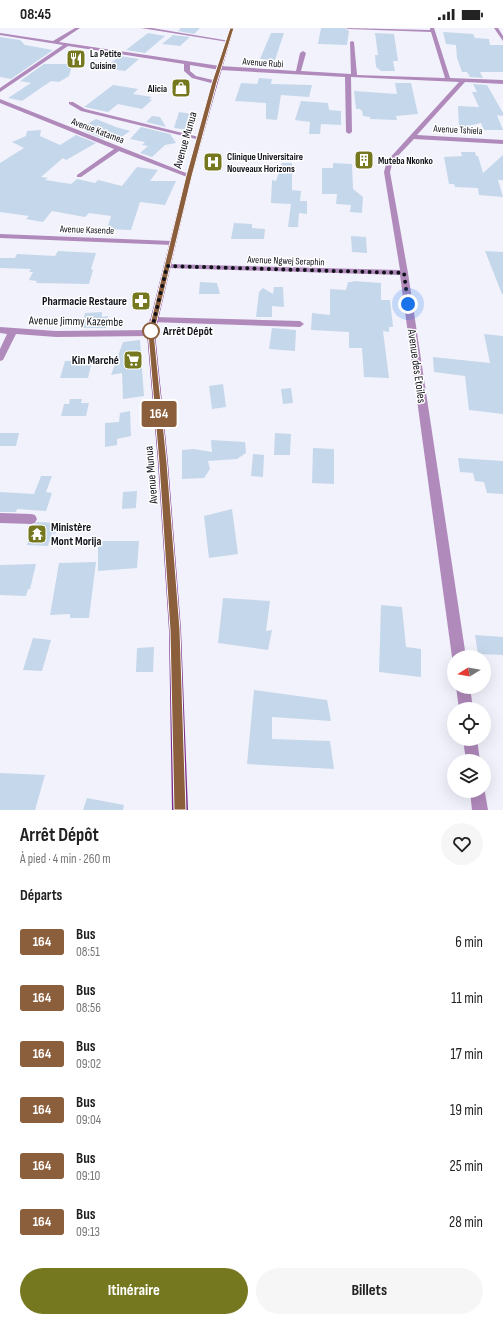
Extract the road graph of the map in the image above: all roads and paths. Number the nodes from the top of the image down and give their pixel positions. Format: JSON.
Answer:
{"nodes":[{"id":1,"x":78,"y":28,"type":"edge"},
{"id":2,"x":143,"y":28,"type":"edge"},
{"id":3,"x":232,"y":28,"type":"edge"},
{"id":4,"x":348,"y":28,"type":"edge"},
{"id":5,"x":496,"y":28,"type":"edge"},
{"id":6,"x":432,"y":30,"type":"edge"},
{"id":7,"x":0,"y":34,"type":"edge"},
{"id":8,"x":503,"y":40,"type":"edge"},
{"id":9,"x":228,"y":41,"type":"junction"},
{"id":10,"x":352,"y":42,"type":"dead end"},
{"id":11,"x":53,"y":43,"type":"junction"},
{"id":12,"x":66,"y":45,"type":"junction"},
{"id":13,"x":303,"y":53,"type":"dead end"},
{"id":14,"x":187,"y":63,"type":"junction"},
{"id":15,"x":220,"y":68,"type":"junction"},
{"id":16,"x":298,"y":73,"type":"junction"},
{"id":17,"x":351,"y":76,"type":"junction"},
{"id":18,"x":448,"y":79,"type":"junction"},
{"id":19,"x":464,"y":80,"type":"junction"},
{"id":20,"x":215,"y":82,"type":"junction"},
{"id":21,"x":503,"y":82,"type":"edge"},
{"id":22,"x":0,"y":90,"type":"edge"},
{"id":23,"x":0,"y":101,"type":"edge"},
{"id":24,"x":71,"y":103,"type":"dead end"},
{"id":25,"x":349,"y":132,"type":"dead end"},
{"id":26,"x":412,"y":137,"type":"junction"},
{"id":27,"x":200,"y":138,"type":"junction"},
{"id":28,"x":503,"y":142,"type":"edge"},
{"id":29,"x":118,"y":149,"type":"junction"},
{"id":30,"x":79,"y":176,"type":"dead end"},
{"id":31,"x":189,"y":176,"type":"junction"},
{"id":32,"x":0,"y":236,"type":"edge"},
{"id":33,"x":172,"y":243,"type":"junction"},
{"id":34,"x":167,"y":266,"type":"junction"},
{"id":35,"x":404,"y":273,"type":"junction"},
{"id":36,"x":153,"y":320,"type":"junction"},
{"id":37,"x":300,"y":324,"type":"dead end"},
{"id":38,"x":0,"y":330,"type":"edge"},
{"id":39,"x":13,"y":331,"type":"junction"},
{"id":40,"x":151,"y":333,"type":"junction"},
{"id":41,"x":0,"y":358,"type":"edge"},
{"id":42,"x":0,"y":518,"type":"edge"},
{"id":43,"x":31,"y":519,"type":"dead end"},
{"id":44,"x":458,"y":650,"type":"edge"},
{"id":45,"x":479,"y":798,"type":"edge"},
{"id":46,"x":180,"y":810,"type":"edge"},
{"id":47,"x":480,"y":810,"type":"edge"}],
"edges":[{"from":1,"to":11,"type":"street"},
{"from":2,"to":9,"type":"street"},
{"from":3,"to":9,"type":"main road","name":"Avenue Munua"},
{"from":4,"to":6,"type":"street"},
{"from":5,"to":8,"type":"street"},
{"from":6,"to":18,"type":"street"},
{"from":7,"to":11,"type":"street","name":"Avenue Rubi"},
{"from":9,"to":15,"type":"main road","name":"Avenue Munua"},
{"from":10,"to":17,"type":"street"},
{"from":11,"to":12,"type":"street","name":"Avenue Rubi"},
{"from":12,"to":14,"type":"street","name":"Avenue Rubi"},
{"from":12,"to":22,"type":"street"},
{"from":13,"to":16,"type":"street"},
{"from":14,"to":15,"type":"street","name":"Avenue Rubi"},
{"from":14,"to":20,"type":"street"},
{"from":15,"to":16,"type":"street","name":"Avenue Rubi"},
{"from":15,"to":20,"type":"main road","name":"Avenue Munua"},
{"from":16,"to":17,"type":"street","name":"Avenue Rubi"},
{"from":17,"to":18,"type":"street","name":"Avenue Rubi"},
{"from":17,"to":25,"type":"street"},
{"from":18,"to":19,"type":"street","name":"Avenue Rubi"},
{"from":19,"to":21,"type":"street","name":"Avenue Rubi"},
{"from":19,"to":26,"type":"street","name":"Avenue des Etoiles"},
{"from":20,"to":27,"type":"main road","name":"Avenue Munua"},
{"from":23,"to":29,"type":"street","name":"Avenue Katamea"},
{"from":24,"to":27,"type":"street"},
{"from":26,"to":28,"type":"street","name":"Avenue Tshiela"},
{"from":26,"to":35,"type":"street","name":"Avenue des Etoiles"},
{"from":27,"to":31,"type":"main road","name":"Avenue Munua"},
{"from":29,"to":30,"type":"street"},
{"from":29,"to":31,"type":"street","name":"Avenue Katamea"},
{"from":31,"to":33,"type":"main road","name":"Avenue Munua"},
{"from":32,"to":33,"type":"street","name":"Avenue Kasende"},
{"from":33,"to":34,"type":"main road","name":"Avenue Munua"},
{"from":34,"to":35,"type":"street","name":"Avenue Ngwej Seraphin"},
{"from":34,"to":36,"type":"main road","name":"Avenue Munua"},
{"from":35,"to":44,"type":"street","name":"Avenue des Etoiles"},
{"from":36,"to":37,"type":"street"},
{"from":36,"to":40,"type":"main road","name":"Avenue Munua"},
{"from":38,"to":39,"type":"street","name":"Avenue Jimmy Kazembe"},
{"from":39,"to":40,"type":"street","name":"Avenue Jimmy Kazembe"},
{"from":39,"to":41,"type":"street"},
{"from":40,"to":46,"type":"main road","name":"Avenue Munua"},
{"from":42,"to":43,"type":"street"},
{"from":45,"to":47,"type":"street"}]}
